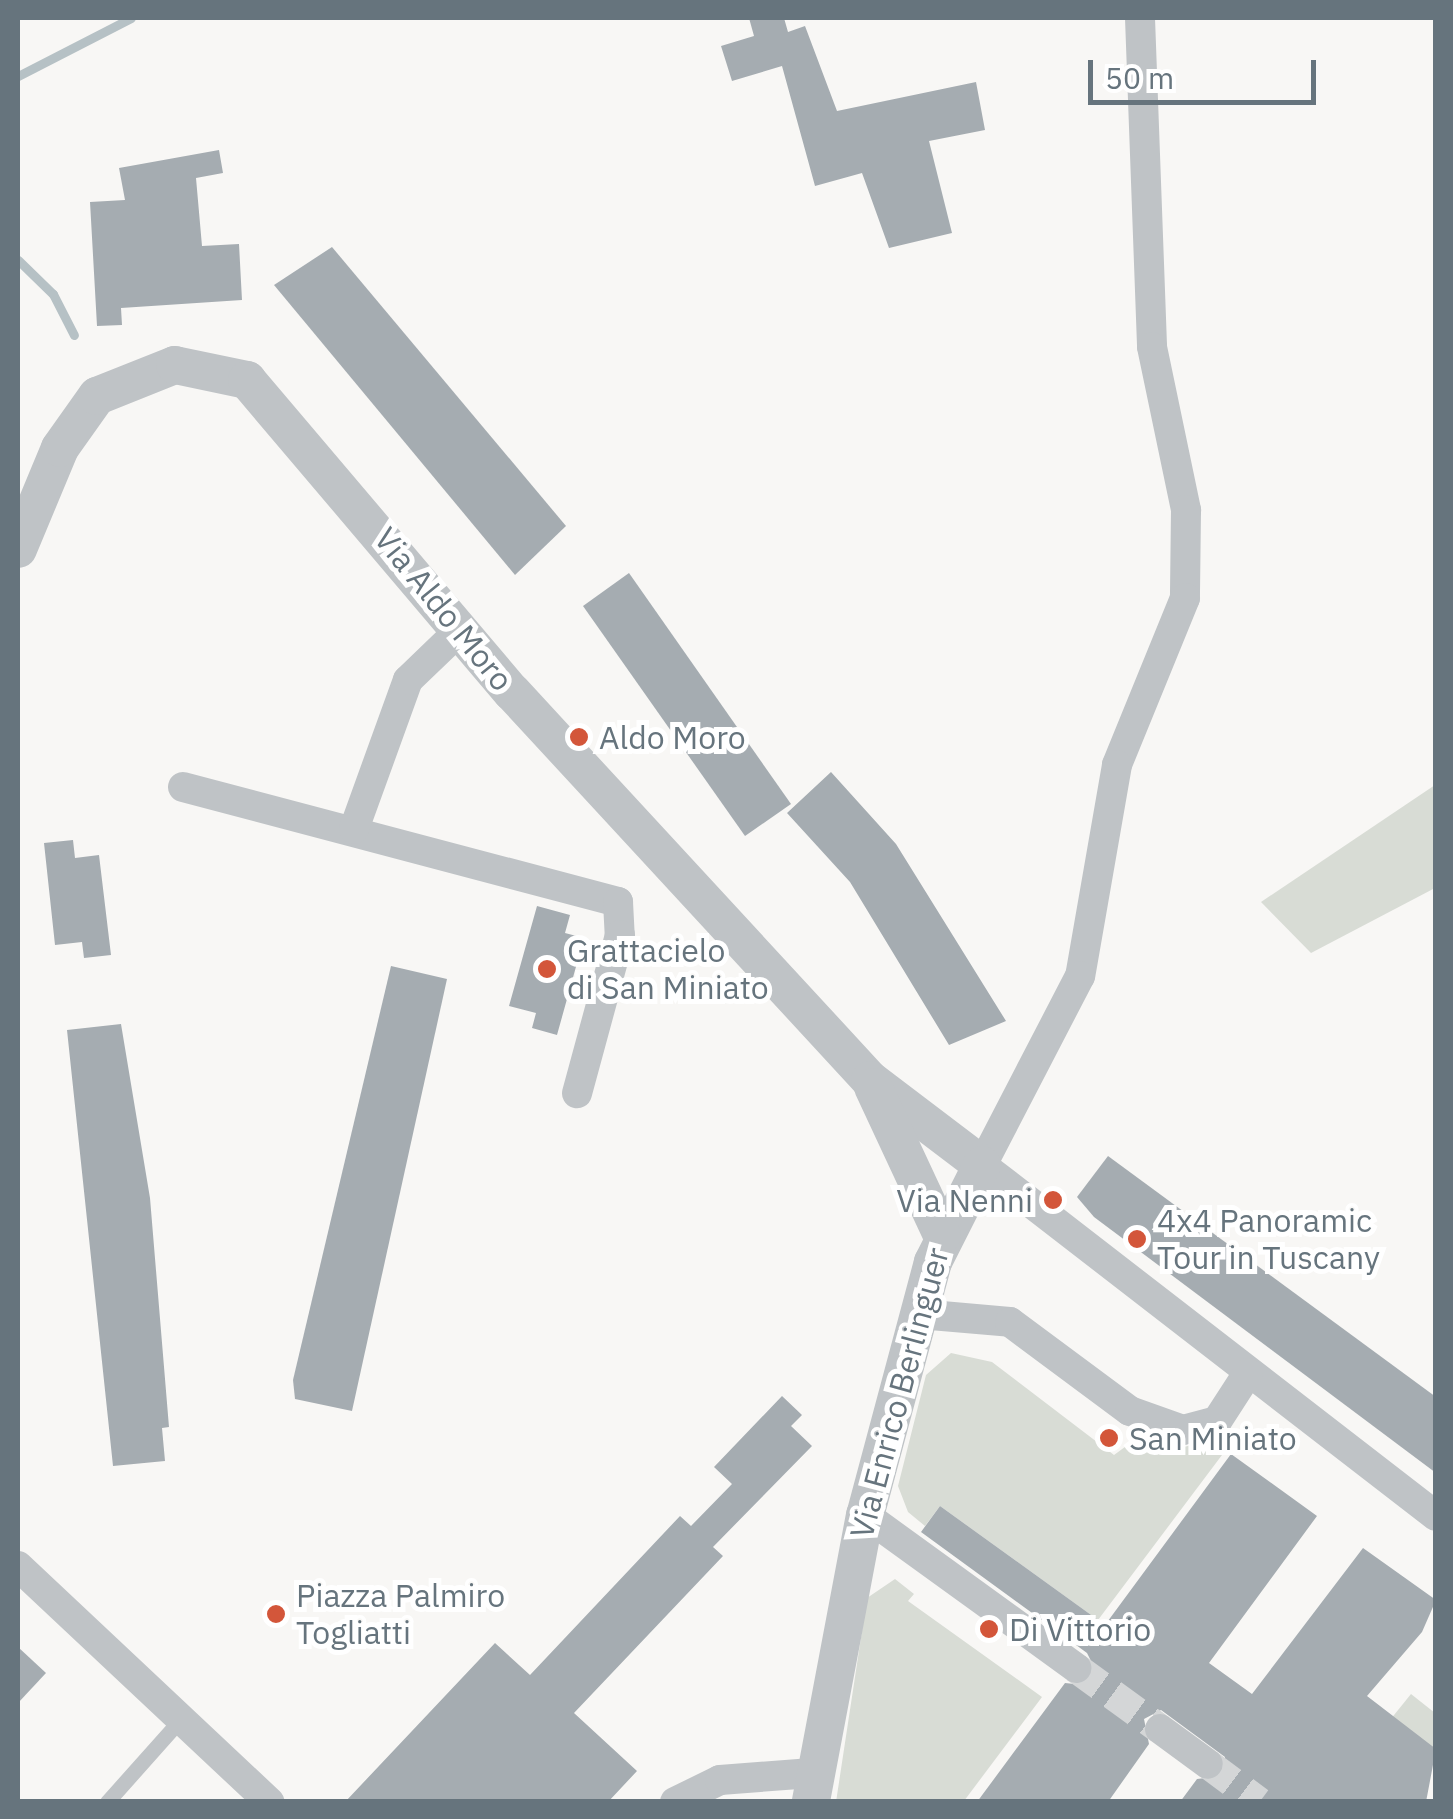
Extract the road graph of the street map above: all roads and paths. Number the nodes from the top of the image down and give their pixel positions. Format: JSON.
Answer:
{"nodes":[{"id":1,"x":1140,"y":18,"type":"edge"},
{"id":2,"x":18,"y":549,"type":"edge"},
{"id":3,"x":460,"y":630,"type":"junction"},
{"id":4,"x":184,"y":787,"type":"dead end"},
{"id":5,"x":354,"y":829,"type":"junction"},
{"id":6,"x":870,"y":1080,"type":"junction"},
{"id":7,"x":578,"y":1093,"type":"dead end"},
{"id":8,"x":982,"y":1165,"type":"junction"},
{"id":9,"x":942,"y":1235,"type":"junction"},
{"id":10,"x":919,"y":1314,"type":"junction"},
{"id":11,"x":1248,"y":1373,"type":"junction"},
{"id":12,"x":864,"y":1515,"type":"junction"},
{"id":13,"x":1436,"y":1516,"type":"edge"},
{"id":14,"x":18,"y":1566,"type":"edge"},
{"id":15,"x":1076,"y":1668,"type":"tunnel mouth"},
{"id":16,"x":181,"y":1719,"type":"junction"},
{"id":17,"x":1160,"y":1729,"type":"tunnel mouth"},
{"id":18,"x":1208,"y":1764,"type":"tunnel mouth"},
{"id":19,"x":812,"y":1787,"type":"edge"},
{"id":20,"x":106,"y":1802,"type":"edge"},
{"id":21,"x":269,"y":1802,"type":"edge"},
{"id":22,"x":676,"y":1802,"type":"edge"}],
"edges":[{"from":1,"to":8,"type":"street","name":"Via Enrico Berlinguer"},
{"from":2,"to":3,"type":"street","name":"Via Aldo Moro"},
{"from":3,"to":5,"type":"street"},
{"from":3,"to":6,"type":"street","name":"Via Aldo Moro"},
{"from":4,"to":5,"type":"street"},
{"from":5,"to":7,"type":"street"},
{"from":6,"to":8,"type":"street","name":"Via Aldo Moro"},
{"from":6,"to":9,"type":"street","name":"Via Aldo Moro"},
{"from":8,"to":9,"type":"street","name":"Via Enrico Berlinguer"},
{"from":8,"to":11,"type":"street"},
{"from":9,"to":10,"type":"street","name":"Via Enrico Berlinguer"},
{"from":10,"to":11,"type":"street"},
{"from":10,"to":12,"type":"street","name":"Via Enrico Berlinguer"},
{"from":11,"to":13,"type":"street"},
{"from":12,"to":15,"type":"street"},
{"from":12,"to":19,"type":"street","name":"Via Enrico Berlinguer"},
{"from":14,"to":16,"type":"street"},
{"from":16,"to":20,"type":"lane"},
{"from":16,"to":21,"type":"street"},
{"from":17,"to":18,"type":"street"},
{"from":19,"to":22,"type":"street"}]}
